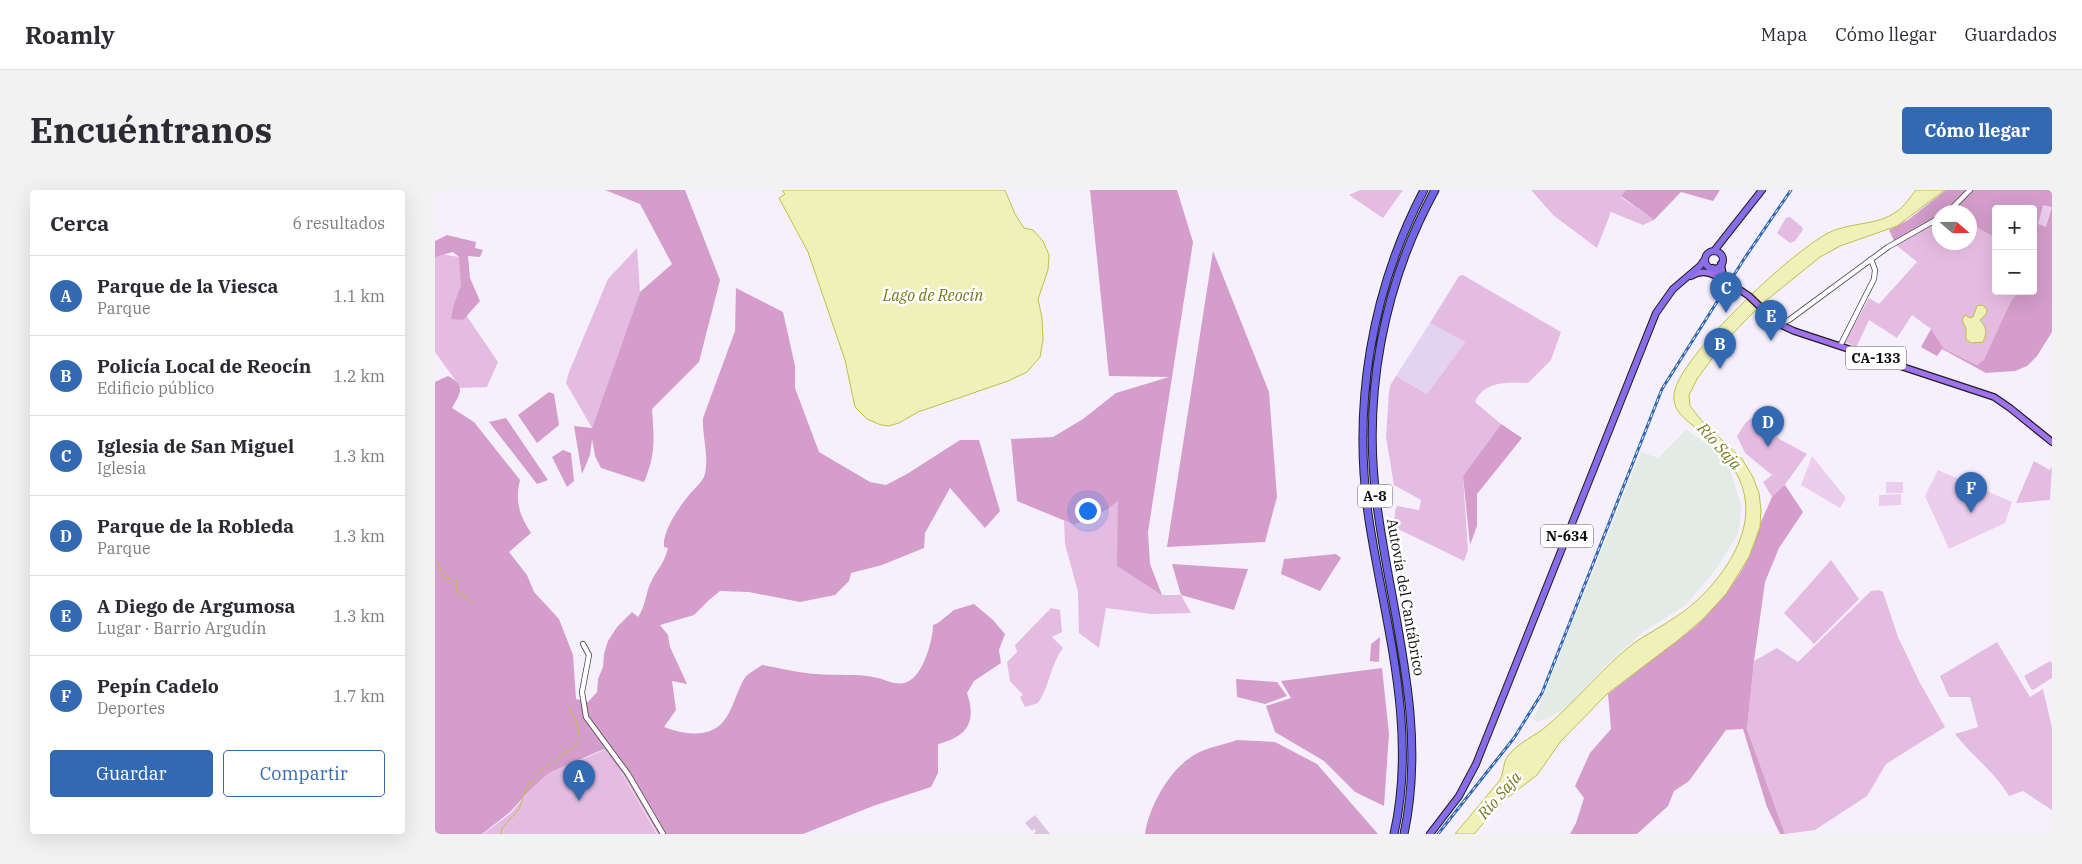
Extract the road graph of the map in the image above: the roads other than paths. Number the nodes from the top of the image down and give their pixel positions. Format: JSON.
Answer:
{"nodes":[{"id":1,"x":1424,"y":190,"type":"edge"},
{"id":2,"x":1435,"y":190,"type":"edge"},
{"id":3,"x":1761,"y":190,"type":"edge"},
{"id":4,"x":1970,"y":190,"type":"edge"},
{"id":5,"x":1955,"y":205,"type":"edge"},
{"id":6,"x":1932,"y":222,"type":"edge"},
{"id":7,"x":1717,"y":252,"type":"junction"},
{"id":8,"x":1705,"y":258,"type":"junction"},
{"id":9,"x":1871,"y":259,"type":"junction"},
{"id":10,"x":1721,"y":264,"type":"junction"},
{"id":11,"x":1711,"y":267,"type":"junction"},
{"id":12,"x":1695,"y":270,"type":"junction"},
{"id":13,"x":1726,"y":280,"type":"junction"},
{"id":14,"x":1675,"y":286,"type":"junction"},
{"id":15,"x":1789,"y":320,"type":"junction"},
{"id":16,"x":1779,"y":324,"type":"junction"},
{"id":17,"x":1787,"y":328,"type":"junction"},
{"id":18,"x":1839,"y":346,"type":"junction"},
{"id":19,"x":2052,"y":442,"type":"edge"},
{"id":20,"x":583,"y":644,"type":"dead end"},
{"id":21,"x":663,"y":834,"type":"edge"},
{"id":22,"x":1394,"y":834,"type":"edge"},
{"id":23,"x":1404,"y":834,"type":"edge"},
{"id":24,"x":1430,"y":834,"type":"edge"}],
"edges":[{"from":1,"to":22,"type":"highway","name":"Autovía del Cantábrico","number":"A-8"},
{"from":2,"to":23,"type":"highway","name":"Autovía del Cantábrico","number":"A-8"},
{"from":3,"to":7,"type":"highway"},
{"from":4,"to":5,"type":"street"},
{"from":6,"to":9,"type":"street"},
{"from":7,"to":8,"type":"highway","number":"N-634"},
{"from":7,"to":10,"type":"highway"},
{"from":8,"to":11,"type":"highway"},
{"from":8,"to":12,"type":"highway","number":"N-634"},
{"from":9,"to":15,"type":"street"},
{"from":9,"to":18,"type":"street"},
{"from":10,"to":11,"type":"highway","number":"N-634"},
{"from":10,"to":13,"type":"main road"},
{"from":11,"to":12,"type":"highway","number":"N-634"},
{"from":11,"to":13,"type":"main road","number":"CA-133"},
{"from":12,"to":14,"type":"highway","number":"N-634"},
{"from":13,"to":14,"type":"main road","number":"N-634"},
{"from":13,"to":16,"type":"main road","number":"CA-133"},
{"from":14,"to":24,"type":"highway","number":"N-634"},
{"from":15,"to":16,"type":"street"},
{"from":15,"to":17,"type":"street"},
{"from":16,"to":17,"type":"main road","number":"CA-133"},
{"from":17,"to":18,"type":"main road","number":"CA-133"},
{"from":18,"to":19,"type":"main road","number":"CA-133"},
{"from":20,"to":21,"type":"street"}]}
